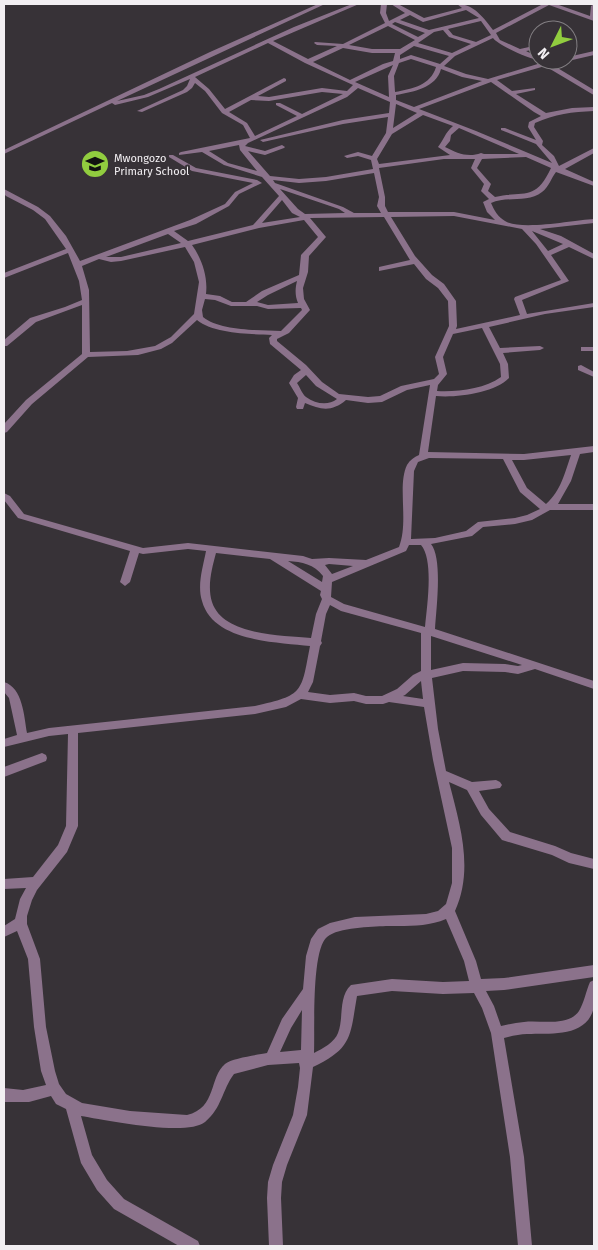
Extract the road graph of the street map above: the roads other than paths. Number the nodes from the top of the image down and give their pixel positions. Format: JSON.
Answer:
{"nodes":[{"id":1,"x":322,"y":4,"type":"edge"},
{"id":2,"x":356,"y":4,"type":"edge"},
{"id":3,"x":384,"y":4,"type":"edge"},
{"id":4,"x":394,"y":4,"type":"edge"},
{"id":5,"x":460,"y":4,"type":"edge"},
{"id":6,"x":549,"y":4,"type":"edge"},
{"id":7,"x":594,"y":6,"type":"edge"},
{"id":8,"x":468,"y":8,"type":"junction"},
{"id":9,"x":409,"y":13,"type":"junction"},
{"id":10,"x":593,"y":18,"type":"edge"},
{"id":11,"x":482,"y":19,"type":"junction"},
{"id":12,"x":391,"y":22,"type":"junction"},
{"id":13,"x":446,"y":27,"type":"junction"},
{"id":14,"x":429,"y":32,"type":"junction"},
{"id":15,"x":448,"y":34,"type":"junction"},
{"id":16,"x":493,"y":35,"type":"junction"},
{"id":17,"x":269,"y":41,"type":"junction"},
{"id":18,"x":416,"y":42,"type":"junction"},
{"id":19,"x":317,"y":43,"type":"dead end"},
{"id":20,"x":476,"y":44,"type":"junction"},
{"id":21,"x":342,"y":45,"type":"junction"},
{"id":22,"x":506,"y":45,"type":"junction"},
{"id":23,"x":468,"y":48,"type":"junction"},
{"id":24,"x":528,"y":49,"type":"edge"},
{"id":25,"x":400,"y":51,"type":"junction"},
{"id":26,"x":519,"y":51,"type":"junction"},
{"id":27,"x":594,"y":53,"type":"edge"},
{"id":28,"x":454,"y":55,"type":"junction"},
{"id":29,"x":528,"y":55,"type":"edge"},
{"id":30,"x":578,"y":57,"type":"edge"},
{"id":31,"x":396,"y":60,"type":"junction"},
{"id":32,"x":307,"y":62,"type":"junction"},
{"id":33,"x":440,"y":66,"type":"junction"},
{"id":34,"x":528,"y":66,"type":"edge"},
{"id":35,"x":556,"y":70,"type":"edge"},
{"id":36,"x":192,"y":77,"type":"junction"},
{"id":37,"x":284,"y":80,"type":"dead end"},
{"id":38,"x":491,"y":81,"type":"junction"},
{"id":39,"x":354,"y":83,"type":"junction"},
{"id":40,"x":202,"y":85,"type":"junction"},
{"id":41,"x":169,"y":86,"type":"junction"},
{"id":42,"x":534,"y":89,"type":"dead end"},
{"id":43,"x":183,"y":92,"type":"junction"},
{"id":44,"x":350,"y":93,"type":"junction"},
{"id":45,"x":374,"y":93,"type":"junction"},
{"id":46,"x":510,"y":93,"type":"junction"},
{"id":47,"x":594,"y":93,"type":"edge"},
{"id":48,"x":392,"y":97,"type":"junction"},
{"id":49,"x":251,"y":98,"type":"junction"},
{"id":50,"x":104,"y":104,"type":"junction"},
{"id":51,"x":278,"y":104,"type":"dead end"},
{"id":52,"x":414,"y":109,"type":"junction"},
{"id":53,"x":594,"y":109,"type":"edge"},
{"id":54,"x":140,"y":111,"type":"dead end"},
{"id":55,"x":224,"y":112,"type":"junction"},
{"id":56,"x":421,"y":113,"type":"junction"},
{"id":57,"x":392,"y":114,"type":"junction"},
{"id":58,"x":548,"y":115,"type":"junction"},
{"id":59,"x":302,"y":116,"type":"junction"},
{"id":60,"x":458,"y":126,"type":"junction"},
{"id":61,"x":503,"y":129,"type":"dead end"},
{"id":62,"x":390,"y":133,"type":"junction"},
{"id":63,"x":522,"y":137,"type":"junction"},
{"id":64,"x":266,"y":139,"type":"junction"},
{"id":65,"x":494,"y":141,"type":"junction"},
{"id":66,"x":248,"y":143,"type":"junction"},
{"id":67,"x":538,"y":143,"type":"junction"},
{"id":68,"x":504,"y":146,"type":"junction"},
{"id":69,"x":203,"y":150,"type":"junction"},
{"id":70,"x":594,"y":150,"type":"edge"},
{"id":71,"x":4,"y":152,"type":"edge"},
{"id":72,"x":181,"y":154,"type":"dead end"},
{"id":73,"x":481,"y":155,"type":"junction"},
{"id":74,"x":171,"y":156,"type":"dead end"},
{"id":75,"x":347,"y":156,"type":"dead end"},
{"id":76,"x":458,"y":156,"type":"junction"},
{"id":77,"x":526,"y":156,"type":"junction"},
{"id":78,"x":375,"y":166,"type":"junction"},
{"id":79,"x":555,"y":169,"type":"junction"},
{"id":80,"x":304,"y":180,"type":"junction"},
{"id":81,"x":271,"y":181,"type":"junction"},
{"id":82,"x":259,"y":183,"type":"junction"},
{"id":83,"x":594,"y":184,"type":"edge"},
{"id":84,"x":4,"y":190,"type":"edge"},
{"id":85,"x":286,"y":192,"type":"junction"},
{"id":86,"x":494,"y":199,"type":"junction"},
{"id":87,"x":386,"y":214,"type":"junction"},
{"id":88,"x":352,"y":215,"type":"junction"},
{"id":89,"x":305,"y":217,"type":"junction"},
{"id":90,"x":502,"y":222,"type":"junction"},
{"id":91,"x":594,"y":222,"type":"edge"},
{"id":92,"x":255,"y":226,"type":"junction"},
{"id":93,"x":525,"y":227,"type":"junction"},
{"id":94,"x":169,"y":232,"type":"junction"},
{"id":95,"x":187,"y":244,"type":"junction"},
{"id":96,"x":568,"y":244,"type":"junction"},
{"id":97,"x":69,"y":250,"type":"junction"},
{"id":98,"x":546,"y":254,"type":"junction"},
{"id":99,"x":593,"y":254,"type":"edge"},
{"id":100,"x":98,"y":257,"type":"junction"},
{"id":101,"x":415,"y":261,"type":"junction"},
{"id":102,"x":77,"y":265,"type":"junction"},
{"id":103,"x":382,"y":269,"type":"dead end"},
{"id":104,"x":4,"y":276,"type":"edge"},
{"id":105,"x":303,"y":276,"type":"junction"},
{"id":106,"x":202,"y":296,"type":"junction"},
{"id":107,"x":85,"y":301,"type":"junction"},
{"id":108,"x":248,"y":304,"type":"junction"},
{"id":109,"x":304,"y":305,"type":"junction"},
{"id":110,"x":594,"y":305,"type":"edge"},
{"id":111,"x":198,"y":315,"type":"junction"},
{"id":112,"x":524,"y":317,"type":"junction"},
{"id":113,"x":485,"y":325,"type":"junction"},
{"id":114,"x":281,"y":333,"type":"junction"},
{"id":115,"x":449,"y":333,"type":"junction"},
{"id":116,"x":4,"y":344,"type":"edge"},
{"id":117,"x":540,"y":348,"type":"dead end"},
{"id":118,"x":584,"y":349,"type":"dead end"},
{"id":119,"x":594,"y":349,"type":"edge"},
{"id":120,"x":497,"y":351,"type":"junction"},
{"id":121,"x":86,"y":355,"type":"junction"},
{"id":122,"x":581,"y":368,"type":"dead end"},
{"id":123,"x":306,"y":371,"type":"junction"},
{"id":124,"x":594,"y":375,"type":"edge"},
{"id":125,"x":435,"y":381,"type":"junction"},
{"id":126,"x":432,"y":393,"type":"junction"},
{"id":127,"x":343,"y":398,"type":"junction"},
{"id":128,"x":4,"y":430,"type":"edge"},
{"id":129,"x":594,"y":449,"type":"edge"},
{"id":130,"x":576,"y":452,"type":"junction"},
{"id":131,"x":506,"y":456,"type":"junction"},
{"id":132,"x":423,"y":457,"type":"junction"},
{"id":133,"x":4,"y":496,"type":"edge"},
{"id":134,"x":594,"y":507,"type":"edge"},
{"id":135,"x":547,"y":508,"type":"junction"},
{"id":136,"x":423,"y":541,"type":"junction"},
{"id":137,"x":407,"y":542,"type":"junction"},
{"id":138,"x":135,"y":548,"type":"junction"},
{"id":139,"x":212,"y":548,"type":"junction"},
{"id":140,"x":270,"y":554,"type":"junction"},
{"id":141,"x":313,"y":562,"type":"junction"},
{"id":142,"x":367,"y":564,"type":"junction"},
{"id":143,"x":126,"y":582,"type":"dead end"},
{"id":144,"x":327,"y":589,"type":"junction"},
{"id":145,"x":428,"y":631,"type":"junction"},
{"id":146,"x":316,"y":642,"type":"junction"},
{"id":147,"x":532,"y":666,"type":"junction"},
{"id":148,"x":427,"y":674,"type":"junction"},
{"id":149,"x":4,"y":686,"type":"edge"},
{"id":150,"x":594,"y":686,"type":"edge"},
{"id":151,"x":300,"y":696,"type":"junction"},
{"id":152,"x":389,"y":698,"type":"junction"},
{"id":153,"x":430,"y":704,"type":"junction"},
{"id":154,"x":73,"y":729,"type":"junction"},
{"id":155,"x":23,"y":738,"type":"junction"},
{"id":156,"x":4,"y":743,"type":"edge"},
{"id":157,"x":42,"y":758,"type":"dead end"},
{"id":158,"x":4,"y":772,"type":"edge"},
{"id":159,"x":442,"y":774,"type":"junction"},
{"id":160,"x":496,"y":785,"type":"dead end"},
{"id":161,"x":471,"y":787,"type":"junction"},
{"id":162,"x":594,"y":864,"type":"edge"},
{"id":163,"x":36,"y":882,"type":"junction"},
{"id":164,"x":4,"y":884,"type":"edge"},
{"id":165,"x":449,"y":911,"type":"junction"},
{"id":166,"x":21,"y":922,"type":"junction"},
{"id":167,"x":4,"y":932,"type":"edge"},
{"id":168,"x":594,"y":971,"type":"edge"},
{"id":169,"x":477,"y":986,"type":"junction"},
{"id":170,"x":594,"y":986,"type":"edge"},
{"id":171,"x":309,"y":992,"type":"junction"},
{"id":172,"x":498,"y":1033,"type":"junction"},
{"id":173,"x":271,"y":1059,"type":"junction"},
{"id":174,"x":306,"y":1060,"type":"junction"},
{"id":175,"x":54,"y":1088,"type":"junction"},
{"id":176,"x":4,"y":1095,"type":"edge"},
{"id":177,"x":71,"y":1104,"type":"junction"},
{"id":178,"x":193,"y":1246,"type":"edge"},
{"id":179,"x":276,"y":1246,"type":"edge"},
{"id":180,"x":525,"y":1246,"type":"edge"}],
"edges":[{"from":1,"to":50,"type":"street"},
{"from":2,"to":17,"type":"street"},
{"from":3,"to":12,"type":"street"},
{"from":4,"to":9,"type":"street"},
{"from":5,"to":8,"type":"street"},
{"from":6,"to":10,"type":"street"},
{"from":6,"to":16,"type":"street"},
{"from":7,"to":10,"type":"street"},
{"from":8,"to":9,"type":"street"},
{"from":8,"to":11,"type":"street"},
{"from":9,"to":12,"type":"street"},
{"from":11,"to":13,"type":"street"},
{"from":11,"to":16,"type":"street"},
{"from":12,"to":14,"type":"street"},
{"from":12,"to":18,"type":"street"},
{"from":12,"to":21,"type":"street"},
{"from":13,"to":14,"type":"street"},
{"from":13,"to":15,"type":"street"},
{"from":14,"to":18,"type":"street"},
{"from":15,"to":18,"type":"street"},
{"from":15,"to":20,"type":"street"},
{"from":16,"to":20,"type":"street"},
{"from":16,"to":22,"type":"street"},
{"from":17,"to":32,"type":"street"},
{"from":17,"to":36,"type":"street"},
{"from":18,"to":25,"type":"street"},
{"from":18,"to":28,"type":"street"},
{"from":19,"to":21,"type":"street"},
{"from":20,"to":23,"type":"street"},
{"from":21,"to":25,"type":"street"},
{"from":21,"to":32,"type":"street"},
{"from":22,"to":23,"type":"street"},
{"from":22,"to":26,"type":"street"},
{"from":23,"to":28,"type":"street"},
{"from":24,"to":26,"type":"street"},
{"from":25,"to":31,"type":"street"},
{"from":26,"to":29,"type":"street"},
{"from":27,"to":30,"type":"street"},
{"from":28,"to":33,"type":"street"},
{"from":31,"to":33,"type":"street"},
{"from":31,"to":39,"type":"street"},
{"from":31,"to":48,"type":"street"},
{"from":32,"to":39,"type":"street"},
{"from":33,"to":38,"type":"street"},
{"from":33,"to":48,"type":"street"},
{"from":34,"to":38,"type":"street"},
{"from":35,"to":47,"type":"street"},
{"from":36,"to":40,"type":"street"},
{"from":36,"to":41,"type":"street"},
{"from":36,"to":43,"type":"street"},
{"from":37,"to":49,"type":"street"},
{"from":38,"to":46,"type":"street"},
{"from":38,"to":52,"type":"street"},
{"from":39,"to":44,"type":"street"},
{"from":39,"to":45,"type":"street"},
{"from":40,"to":43,"type":"street"},
{"from":40,"to":55,"type":"street"},
{"from":41,"to":43,"type":"street"},
{"from":41,"to":50,"type":"street"},
{"from":42,"to":46,"type":"street"},
{"from":43,"to":54,"type":"street"},
{"from":44,"to":45,"type":"street"},
{"from":44,"to":49,"type":"street"},
{"from":44,"to":59,"type":"street"},
{"from":45,"to":48,"type":"street"},
{"from":46,"to":58,"type":"street"},
{"from":48,"to":52,"type":"street"},
{"from":48,"to":57,"type":"street"},
{"from":49,"to":55,"type":"street"},
{"from":50,"to":71,"type":"street"},
{"from":51,"to":59,"type":"street"},
{"from":52,"to":56,"type":"street"},
{"from":52,"to":57,"type":"street"},
{"from":53,"to":58,"type":"street"},
{"from":55,"to":66,"type":"street"},
{"from":56,"to":60,"type":"street"},
{"from":56,"to":62,"type":"street"},
{"from":57,"to":62,"type":"street"},
{"from":57,"to":64,"type":"street"},
{"from":58,"to":67,"type":"street"},
{"from":59,"to":66,"type":"street"},
{"from":60,"to":65,"type":"street"},
{"from":60,"to":76,"type":"street"},
{"from":61,"to":63,"type":"street"},
{"from":62,"to":78,"type":"street"},
{"from":63,"to":67,"type":"street"},
{"from":63,"to":68,"type":"street"},
{"from":64,"to":66,"type":"street"},
{"from":64,"to":66,"type":"street"},
{"from":65,"to":68,"type":"street"},
{"from":65,"to":73,"type":"street"},
{"from":66,"to":69,"type":"street"},
{"from":66,"to":81,"type":"street"},
{"from":67,"to":79,"type":"street"},
{"from":68,"to":77,"type":"street"},
{"from":69,"to":72,"type":"street"},
{"from":69,"to":81,"type":"street"},
{"from":70,"to":79,"type":"street"},
{"from":73,"to":76,"type":"street"},
{"from":73,"to":77,"type":"street"},
{"from":73,"to":86,"type":"street"},
{"from":74,"to":82,"type":"street"},
{"from":75,"to":78,"type":"street"},
{"from":76,"to":78,"type":"street"},
{"from":77,"to":79,"type":"street"},
{"from":78,"to":80,"type":"street"},
{"from":78,"to":87,"type":"street"},
{"from":79,"to":83,"type":"street"},
{"from":79,"to":86,"type":"street"},
{"from":80,"to":81,"type":"street"},
{"from":80,"to":85,"type":"street"},
{"from":81,"to":82,"type":"street"},
{"from":81,"to":85,"type":"street"},
{"from":82,"to":94,"type":"street"},
{"from":84,"to":97,"type":"street"},
{"from":85,"to":88,"type":"street"},
{"from":85,"to":89,"type":"street"},
{"from":85,"to":92,"type":"street"},
{"from":86,"to":90,"type":"street"},
{"from":87,"to":88,"type":"street"},
{"from":87,"to":90,"type":"street"},
{"from":87,"to":101,"type":"street"},
{"from":88,"to":89,"type":"street"},
{"from":89,"to":92,"type":"street"},
{"from":89,"to":105,"type":"street"},
{"from":90,"to":93,"type":"street"},
{"from":91,"to":93,"type":"street"},
{"from":92,"to":95,"type":"street"},
{"from":93,"to":96,"type":"street"},
{"from":93,"to":98,"type":"street"},
{"from":94,"to":95,"type":"street"},
{"from":94,"to":100,"type":"street"},
{"from":95,"to":100,"type":"street"},
{"from":95,"to":106,"type":"street"},
{"from":96,"to":98,"type":"street"},
{"from":96,"to":99,"type":"street"},
{"from":97,"to":102,"type":"street"},
{"from":97,"to":104,"type":"street"},
{"from":98,"to":112,"type":"street"},
{"from":100,"to":102,"type":"street"},
{"from":101,"to":103,"type":"street"},
{"from":101,"to":115,"type":"street"},
{"from":102,"to":107,"type":"street"},
{"from":105,"to":108,"type":"street"},
{"from":105,"to":109,"type":"street"},
{"from":106,"to":108,"type":"street"},
{"from":106,"to":111,"type":"street"},
{"from":107,"to":116,"type":"street"},
{"from":107,"to":121,"type":"street"},
{"from":108,"to":109,"type":"street"},
{"from":109,"to":114,"type":"street"},
{"from":110,"to":112,"type":"street"},
{"from":111,"to":114,"type":"street"},
{"from":111,"to":121,"type":"street"},
{"from":112,"to":113,"type":"street"},
{"from":113,"to":115,"type":"street"},
{"from":113,"to":120,"type":"street"},
{"from":114,"to":123,"type":"street"},
{"from":115,"to":125,"type":"street"},
{"from":117,"to":120,"type":"street"},
{"from":118,"to":119,"type":"street"},
{"from":120,"to":126,"type":"street"},
{"from":121,"to":128,"type":"street"},
{"from":122,"to":124,"type":"street"},
{"from":123,"to":127,"type":"street"},
{"from":123,"to":127,"type":"street"},
{"from":125,"to":126,"type":"street"},
{"from":125,"to":127,"type":"street"},
{"from":126,"to":132,"type":"street"},
{"from":129,"to":130,"type":"street"},
{"from":130,"to":131,"type":"street"},
{"from":130,"to":135,"type":"street"},
{"from":131,"to":132,"type":"street"},
{"from":131,"to":135,"type":"street"},
{"from":132,"to":137,"type":"street"},
{"from":133,"to":138,"type":"street"},
{"from":134,"to":135,"type":"street"},
{"from":135,"to":136,"type":"street"},
{"from":136,"to":137,"type":"street"},
{"from":136,"to":145,"type":"street"},
{"from":137,"to":142,"type":"street"},
{"from":138,"to":139,"type":"street"},
{"from":138,"to":143,"type":"street"},
{"from":139,"to":140,"type":"street"},
{"from":139,"to":146,"type":"street"},
{"from":140,"to":141,"type":"street"},
{"from":140,"to":144,"type":"street"},
{"from":141,"to":142,"type":"street"},
{"from":141,"to":144,"type":"street"},
{"from":142,"to":144,"type":"street"},
{"from":144,"to":145,"type":"street"},
{"from":144,"to":146,"type":"street"},
{"from":145,"to":147,"type":"street"},
{"from":145,"to":148,"type":"street"},
{"from":146,"to":151,"type":"street"},
{"from":147,"to":148,"type":"street"},
{"from":147,"to":150,"type":"street"},
{"from":148,"to":152,"type":"street"},
{"from":148,"to":153,"type":"street"},
{"from":149,"to":155,"type":"street"},
{"from":151,"to":152,"type":"street"},
{"from":151,"to":154,"type":"street"},
{"from":152,"to":153,"type":"street"},
{"from":153,"to":159,"type":"street"},
{"from":154,"to":155,"type":"street"},
{"from":154,"to":163,"type":"street"},
{"from":155,"to":156,"type":"street"},
{"from":157,"to":158,"type":"street"},
{"from":159,"to":161,"type":"street"},
{"from":159,"to":165,"type":"street"},
{"from":160,"to":161,"type":"street"},
{"from":161,"to":162,"type":"street"},
{"from":163,"to":164,"type":"street"},
{"from":163,"to":166,"type":"street"},
{"from":165,"to":169,"type":"street"},
{"from":165,"to":171,"type":"street"},
{"from":166,"to":167,"type":"street"},
{"from":166,"to":175,"type":"street"},
{"from":168,"to":169,"type":"street"},
{"from":169,"to":172,"type":"street"},
{"from":169,"to":174,"type":"street"},
{"from":170,"to":172,"type":"street"},
{"from":171,"to":173,"type":"street"},
{"from":171,"to":174,"type":"street"},
{"from":172,"to":180,"type":"street"},
{"from":173,"to":174,"type":"street"},
{"from":173,"to":177,"type":"street"},
{"from":174,"to":179,"type":"street"},
{"from":175,"to":176,"type":"street"},
{"from":175,"to":177,"type":"street"},
{"from":177,"to":178,"type":"street"}]}
